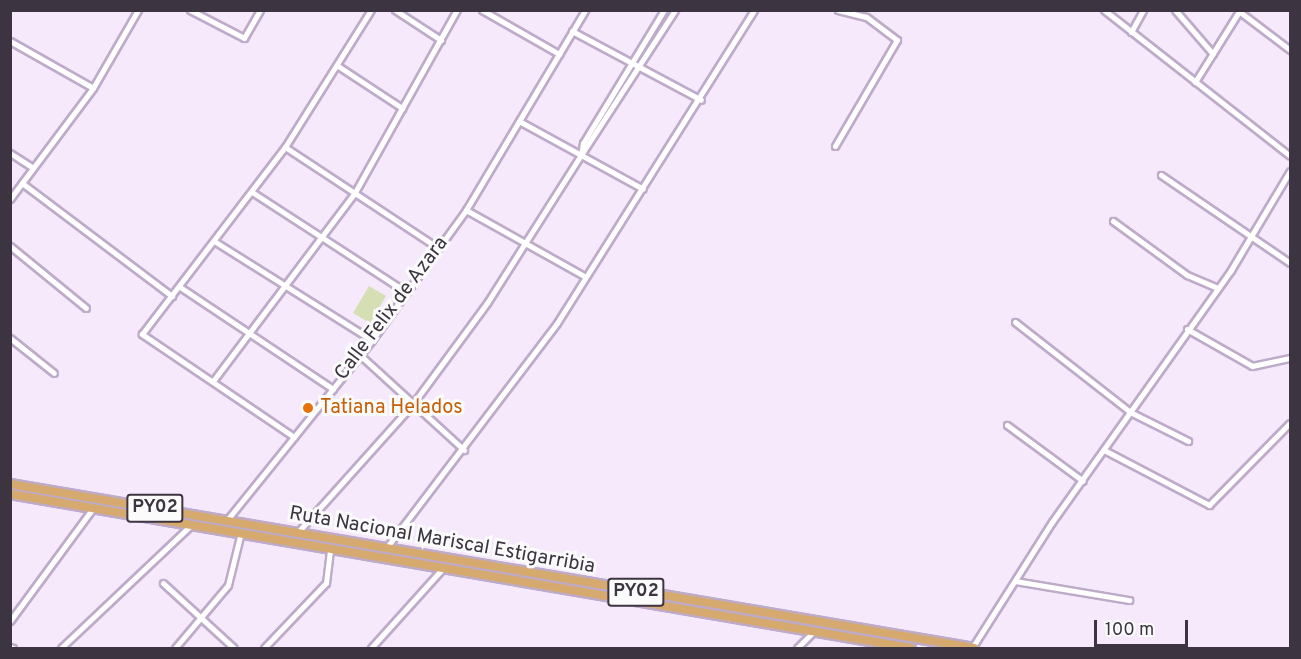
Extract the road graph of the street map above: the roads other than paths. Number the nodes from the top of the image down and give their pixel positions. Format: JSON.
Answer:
{"nodes":[{"id":1,"x":138,"y":10,"type":"edge"},
{"id":2,"x":190,"y":10,"type":"edge"},
{"id":3,"x":260,"y":10,"type":"edge"},
{"id":4,"x":370,"y":10,"type":"edge"},
{"id":5,"x":395,"y":10,"type":"edge"},
{"id":6,"x":457,"y":10,"type":"edge"},
{"id":7,"x":482,"y":10,"type":"edge"},
{"id":8,"x":585,"y":10,"type":"edge"},
{"id":9,"x":664,"y":10,"type":"edge"},
{"id":10,"x":675,"y":10,"type":"edge"},
{"id":11,"x":754,"y":10,"type":"edge"},
{"id":12,"x":838,"y":10,"type":"edge"},
{"id":13,"x":869,"y":10,"type":"edge"},
{"id":14,"x":1104,"y":10,"type":"edge"},
{"id":15,"x":1143,"y":10,"type":"edge"},
{"id":16,"x":1175,"y":10,"type":"edge"},
{"id":17,"x":1240,"y":11,"type":"edge"},
{"id":18,"x":866,"y":17,"type":"junction"},
{"id":19,"x":572,"y":31,"type":"junction"},
{"id":20,"x":1131,"y":32,"type":"junction"},
{"id":21,"x":441,"y":39,"type":"junction"},
{"id":22,"x":10,"y":41,"type":"edge"},
{"id":23,"x":1290,"y":50,"type":"edge"},
{"id":24,"x":559,"y":54,"type":"junction"},
{"id":25,"x":1213,"y":54,"type":"junction"},
{"id":26,"x":632,"y":64,"type":"junction"},
{"id":27,"x":338,"y":66,"type":"junction"},
{"id":28,"x":640,"y":68,"type":"junction"},
{"id":29,"x":1195,"y":82,"type":"junction"},
{"id":30,"x":93,"y":88,"type":"junction"},
{"id":31,"x":701,"y":100,"type":"junction"},
{"id":32,"x":402,"y":108,"type":"junction"},
{"id":33,"x":519,"y":121,"type":"junction"},
{"id":34,"x":835,"y":146,"type":"dead end"},
{"id":35,"x":285,"y":147,"type":"junction"},
{"id":36,"x":10,"y":153,"type":"edge"},
{"id":37,"x":581,"y":155,"type":"junction"},
{"id":38,"x":1290,"y":156,"type":"edge"},
{"id":39,"x":33,"y":168,"type":"junction"},
{"id":40,"x":1290,"y":171,"type":"edge"},
{"id":41,"x":1161,"y":175,"type":"dead end"},
{"id":42,"x":22,"y":183,"type":"junction"},
{"id":43,"x":643,"y":189,"type":"junction"},
{"id":44,"x":252,"y":192,"type":"junction"},
{"id":45,"x":354,"y":194,"type":"junction"},
{"id":46,"x":10,"y":199,"type":"edge"},
{"id":47,"x":466,"y":210,"type":"junction"},
{"id":48,"x":1113,"y":220,"type":"dead end"},
{"id":49,"x":324,"y":239,"type":"junction"},
{"id":50,"x":1249,"y":239,"type":"junction"},
{"id":51,"x":214,"y":241,"type":"junction"},
{"id":52,"x":525,"y":244,"type":"junction"},
{"id":53,"x":10,"y":246,"type":"edge"},
{"id":54,"x":438,"y":248,"type":"junction"},
{"id":55,"x":1290,"y":263,"type":"edge"},
{"id":56,"x":584,"y":276,"type":"junction"},
{"id":57,"x":180,"y":287,"type":"junction"},
{"id":58,"x":287,"y":288,"type":"junction"},
{"id":59,"x":1217,"y":288,"type":"junction"},
{"id":60,"x":406,"y":292,"type":"junction"},
{"id":61,"x":172,"y":296,"type":"junction"},
{"id":62,"x":86,"y":308,"type":"dead end"},
{"id":63,"x":1015,"y":322,"type":"dead end"},
{"id":64,"x":1187,"y":329,"type":"junction"},
{"id":65,"x":250,"y":334,"type":"junction"},
{"id":66,"x":10,"y":338,"type":"edge"},
{"id":67,"x":372,"y":340,"type":"junction"},
{"id":68,"x":360,"y":355,"type":"junction"},
{"id":69,"x":1290,"y":358,"type":"edge"},
{"id":70,"x":54,"y":374,"type":"dead end"},
{"id":71,"x":213,"y":381,"type":"junction"},
{"id":72,"x":333,"y":389,"type":"junction"},
{"id":73,"x":412,"y":405,"type":"junction"},
{"id":74,"x":1130,"y":412,"type":"junction"},
{"id":75,"x":1290,"y":423,"type":"edge"},
{"id":76,"x":1007,"y":425,"type":"dead end"},
{"id":77,"x":294,"y":437,"type":"junction"},
{"id":78,"x":1188,"y":441,"type":"dead end"},
{"id":79,"x":464,"y":450,"type":"junction"},
{"id":80,"x":1104,"y":450,"type":"junction"},
{"id":81,"x":1083,"y":481,"type":"junction"},
{"id":82,"x":10,"y":484,"type":"edge"},
{"id":83,"x":10,"y":494,"type":"edge"},
{"id":84,"x":94,"y":507,"type":"junction"},
{"id":85,"x":227,"y":520,"type":"junction"},
{"id":86,"x":192,"y":524,"type":"junction"},
{"id":87,"x":242,"y":532,"type":"junction"},
{"id":88,"x":298,"y":532,"type":"junction"},
{"id":89,"x":387,"y":547,"type":"junction"},
{"id":90,"x":330,"y":548,"type":"junction"},
{"id":91,"x":443,"y":568,"type":"junction"},
{"id":92,"x":1015,"y":581,"type":"junction"},
{"id":93,"x":164,"y":583,"type":"dead end"},
{"id":94,"x":1129,"y":600,"type":"dead end"},
{"id":95,"x":202,"y":619,"type":"junction"},
{"id":96,"x":10,"y":621,"type":"edge"},
{"id":97,"x":812,"y":633,"type":"junction"},
{"id":98,"x":61,"y":648,"type":"edge"},
{"id":99,"x":175,"y":648,"type":"edge"},
{"id":100,"x":234,"y":648,"type":"edge"},
{"id":101,"x":264,"y":648,"type":"edge"},
{"id":102,"x":371,"y":648,"type":"edge"},
{"id":103,"x":796,"y":648,"type":"edge"},
{"id":104,"x":911,"y":648,"type":"edge"},
{"id":105,"x":972,"y":648,"type":"edge"}],
"edges":[{"from":1,"to":30,"type":"street"},
{"from":2,"to":3,"type":"street"},
{"from":4,"to":27,"type":"street"},
{"from":5,"to":21,"type":"street"},
{"from":6,"to":21,"type":"street"},
{"from":7,"to":24,"type":"street"},
{"from":8,"to":19,"type":"street","name":"Calle Felix de Azara"},
{"from":9,"to":26,"type":"street"},
{"from":10,"to":28,"type":"street"},
{"from":11,"to":31,"type":"street"},
{"from":12,"to":18,"type":"street"},
{"from":13,"to":18,"type":"street"},
{"from":14,"to":20,"type":"street"},
{"from":15,"to":20,"type":"street"},
{"from":16,"to":25,"type":"street"},
{"from":17,"to":23,"type":"street"},
{"from":17,"to":25,"type":"street"},
{"from":18,"to":34,"type":"street"},
{"from":19,"to":24,"type":"street","name":"Calle Felix de Azara"},
{"from":19,"to":26,"type":"street"},
{"from":20,"to":29,"type":"street"},
{"from":21,"to":32,"type":"street"},
{"from":22,"to":30,"type":"street"},
{"from":24,"to":33,"type":"street","name":"Calle Felix de Azara"},
{"from":25,"to":29,"type":"street"},
{"from":26,"to":28,"type":"street"},
{"from":26,"to":37,"type":"street"},
{"from":27,"to":32,"type":"street"},
{"from":27,"to":35,"type":"street"},
{"from":28,"to":31,"type":"street"},
{"from":28,"to":37,"type":"street"},
{"from":29,"to":38,"type":"street"},
{"from":30,"to":39,"type":"street"},
{"from":31,"to":43,"type":"street"},
{"from":32,"to":45,"type":"street"},
{"from":33,"to":37,"type":"street"},
{"from":33,"to":47,"type":"street","name":"Calle Felix de Azara"},
{"from":35,"to":44,"type":"street"},
{"from":35,"to":45,"type":"street"},
{"from":36,"to":39,"type":"street"},
{"from":37,"to":43,"type":"street"},
{"from":37,"to":52,"type":"street"},
{"from":39,"to":42,"type":"street"},
{"from":40,"to":50,"type":"street"},
{"from":41,"to":50,"type":"street"},
{"from":42,"to":46,"type":"street"},
{"from":42,"to":61,"type":"street"},
{"from":43,"to":56,"type":"street"},
{"from":44,"to":49,"type":"street"},
{"from":44,"to":51,"type":"street"},
{"from":45,"to":49,"type":"street"},
{"from":45,"to":54,"type":"street"},
{"from":47,"to":52,"type":"street"},
{"from":47,"to":54,"type":"street","name":"Calle Felix de Azara"},
{"from":48,"to":59,"type":"street"},
{"from":49,"to":58,"type":"street"},
{"from":49,"to":60,"type":"street"},
{"from":50,"to":55,"type":"street"},
{"from":50,"to":59,"type":"street"},
{"from":51,"to":57,"type":"street"},
{"from":51,"to":58,"type":"street"},
{"from":52,"to":56,"type":"street"},
{"from":52,"to":73,"type":"street"},
{"from":53,"to":62,"type":"street"},
{"from":54,"to":60,"type":"street","name":"Calle Felix de Azara"},
{"from":56,"to":79,"type":"street"},
{"from":57,"to":61,"type":"street"},
{"from":57,"to":65,"type":"street"},
{"from":58,"to":65,"type":"street"},
{"from":58,"to":67,"type":"street"},
{"from":59,"to":64,"type":"street"},
{"from":60,"to":67,"type":"street","name":"Calle Felix de Azara"},
{"from":61,"to":71,"type":"street"},
{"from":63,"to":74,"type":"street"},
{"from":64,"to":69,"type":"street"},
{"from":64,"to":74,"type":"street"},
{"from":65,"to":71,"type":"street"},
{"from":65,"to":72,"type":"street"},
{"from":66,"to":70,"type":"street"},
{"from":67,"to":68,"type":"street","name":"Calle Felix de Azara"},
{"from":68,"to":72,"type":"street","name":"Calle Felix de Azara"},
{"from":68,"to":73,"type":"street"},
{"from":71,"to":77,"type":"street"},
{"from":72,"to":77,"type":"street","name":"Calle Felix de Azara"},
{"from":73,"to":79,"type":"street"},
{"from":73,"to":88,"type":"street"},
{"from":74,"to":78,"type":"street"},
{"from":74,"to":80,"type":"street"},
{"from":75,"to":80,"type":"street"},
{"from":76,"to":81,"type":"street"},
{"from":77,"to":85,"type":"street","name":"Calle Felix de Azara"},
{"from":79,"to":89,"type":"street"},
{"from":80,"to":81,"type":"street"},
{"from":81,"to":92,"type":"street"},
{"from":82,"to":85,"type":"highway","name":"Ruta Nacional Mariscal Estigarribia","number":"PY02"},
{"from":83,"to":84,"type":"highway","name":"Ruta Nacional Mariscal Estigarribia","number":"PY02"},
{"from":84,"to":86,"type":"highway","name":"Ruta Nacional Mariscal Estigarribia","number":"PY02"},
{"from":84,"to":96,"type":"street"},
{"from":85,"to":88,"type":"highway","name":"Ruta Nacional Mariscal Estigarribia","number":"PY02"},
{"from":86,"to":87,"type":"highway","name":"Ruta Nacional Mariscal Estigarribia","number":"PY02"},
{"from":86,"to":98,"type":"street"},
{"from":87,"to":90,"type":"highway","name":"Ruta Nacional Mariscal Estigarribia","number":"PY02"},
{"from":87,"to":95,"type":"street"},
{"from":88,"to":89,"type":"highway","name":"Ruta Nacional Mariscal Estigarribia","number":"PY02"},
{"from":89,"to":105,"type":"highway","name":"Ruta Nacional Mariscal Estigarribia","number":"PY02"},
{"from":90,"to":91,"type":"highway","name":"Ruta Nacional Mariscal Estigarribia","number":"PY02"},
{"from":90,"to":101,"type":"street"},
{"from":91,"to":97,"type":"highway","name":"Ruta Nacional Mariscal Estigarribia","number":"PY02"},
{"from":91,"to":102,"type":"street"},
{"from":92,"to":94,"type":"street"},
{"from":92,"to":105,"type":"street"},
{"from":93,"to":95,"type":"street"},
{"from":95,"to":99,"type":"street"},
{"from":95,"to":100,"type":"street"},
{"from":97,"to":103,"type":"street"},
{"from":97,"to":104,"type":"highway","name":"Ruta Nacional Mariscal Estigarribia","number":"PY02"}]}
